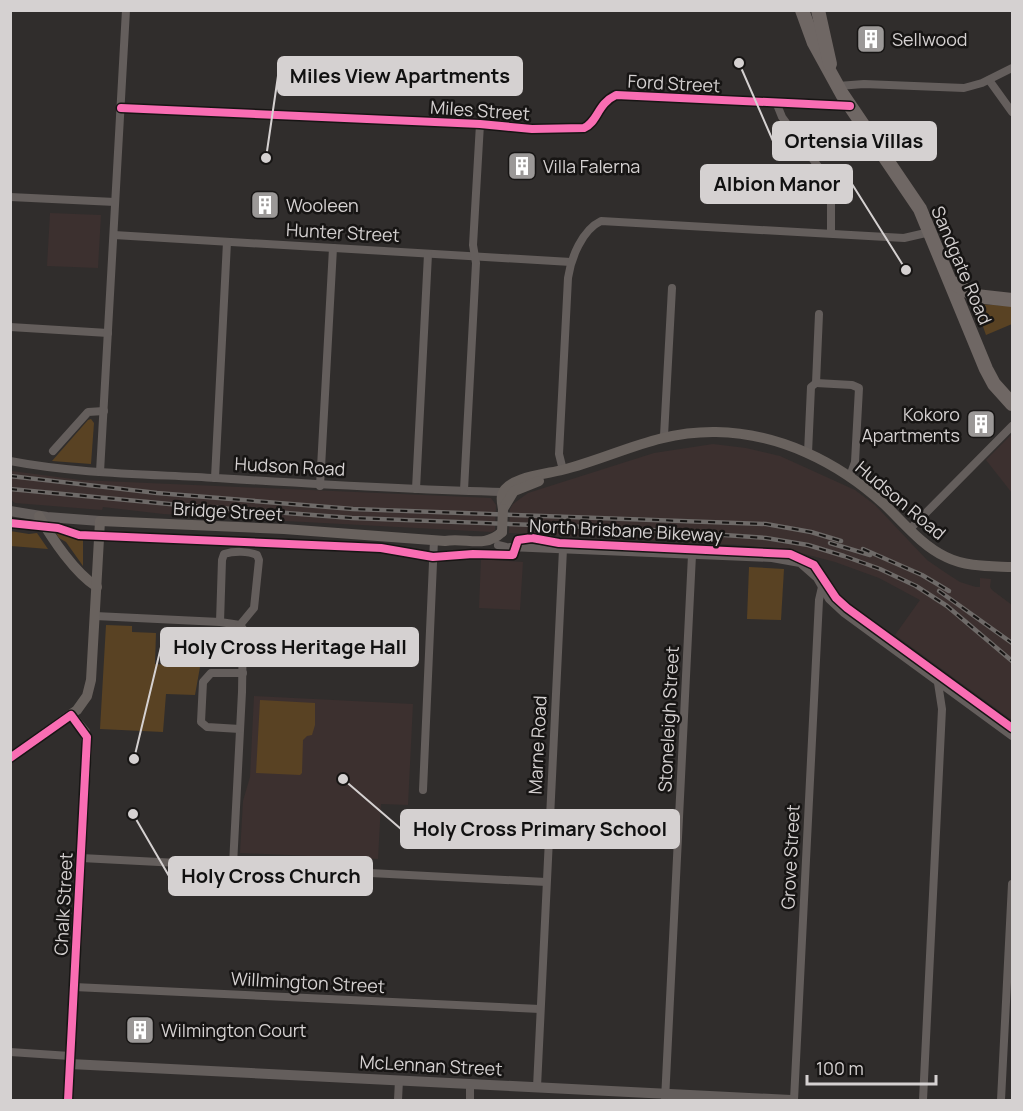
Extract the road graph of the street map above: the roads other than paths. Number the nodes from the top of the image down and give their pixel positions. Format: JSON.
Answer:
{"nodes":[{"id":1,"x":126,"y":10,"type":"edge"},
{"id":2,"x":802,"y":10,"type":"edge"},
{"id":3,"x":818,"y":10,"type":"edge"},
{"id":4,"x":1012,"y":68,"type":"edge"},
{"id":5,"x":989,"y":80,"type":"junction"},
{"id":6,"x":836,"y":83,"type":"junction"},
{"id":7,"x":776,"y":102,"type":"junction"},
{"id":8,"x":850,"y":106,"type":"junction"},
{"id":9,"x":121,"y":108,"type":"junction"},
{"id":10,"x":1012,"y":112,"type":"edge"},
{"id":11,"x":480,"y":124,"type":"junction"},
{"id":12,"x":584,"y":128,"type":"joint"},
{"id":13,"x":10,"y":197,"type":"edge"},
{"id":14,"x":115,"y":202,"type":"junction"},
{"id":15,"x":930,"y":232,"type":"junction"},
{"id":16,"x":831,"y":233,"type":"junction"},
{"id":17,"x":114,"y":235,"type":"junction"},
{"id":18,"x":227,"y":242,"type":"junction"},
{"id":19,"x":333,"y":248,"type":"junction"},
{"id":20,"x":428,"y":254,"type":"junction"},
{"id":21,"x":474,"y":256,"type":"junction"},
{"id":22,"x":571,"y":262,"type":"junction"},
{"id":23,"x":951,"y":282,"type":"junction"},
{"id":24,"x":672,"y":288,"type":"dead end"},
{"id":25,"x":1012,"y":300,"type":"edge"},
{"id":26,"x":819,"y":314,"type":"dead end"},
{"id":27,"x":10,"y":327,"type":"edge"},
{"id":28,"x":108,"y":333,"type":"junction"},
{"id":29,"x":816,"y":383,"type":"junction"},
{"id":30,"x":1012,"y":404,"type":"edge"},
{"id":31,"x":104,"y":411,"type":"junction"},
{"id":32,"x":1012,"y":426,"type":"edge"},
{"id":33,"x":664,"y":436,"type":"junction"},
{"id":34,"x":53,"y":451,"type":"dead end"},
{"id":35,"x":808,"y":453,"type":"junction"},
{"id":36,"x":10,"y":461,"type":"edge"},
{"id":37,"x":563,"y":470,"type":"junction"},
{"id":38,"x":100,"y":472,"type":"junction"},
{"id":39,"x":850,"y":476,"type":"junction"},
{"id":40,"x":215,"y":478,"type":"junction"},
{"id":41,"x":320,"y":486,"type":"junction"},
{"id":42,"x":416,"y":489,"type":"junction"},
{"id":43,"x":464,"y":490,"type":"junction"},
{"id":44,"x":507,"y":493,"type":"junction"},
{"id":45,"x":10,"y":511,"type":"edge"},
{"id":46,"x":39,"y":516,"type":"junction"},
{"id":47,"x":100,"y":520,"type":"junction"},
{"id":48,"x":910,"y":529,"type":"junction"},
{"id":49,"x":502,"y":532,"type":"junction"},
{"id":50,"x":440,"y":540,"type":"junction"},
{"id":51,"x":498,"y":545,"type":"junction"},
{"id":52,"x":563,"y":549,"type":"junction"},
{"id":53,"x":692,"y":555,"type":"junction"},
{"id":54,"x":1012,"y":567,"type":"edge"},
{"id":55,"x":97,"y":587,"type":"junction"},
{"id":56,"x":822,"y":587,"type":"junction"},
{"id":57,"x":837,"y":607,"type":"junction"},
{"id":58,"x":95,"y":616,"type":"junction"},
{"id":59,"x":819,"y":616,"type":"junction"},
{"id":60,"x":220,"y":622,"type":"junction"},
{"id":61,"x":240,"y":625,"type":"junction"},
{"id":62,"x":243,"y":673,"type":"junction"},
{"id":63,"x":938,"y":683,"type":"junction"},
{"id":64,"x":960,"y":699,"type":"junction"},
{"id":65,"x":942,"y":709,"type":"junction"},
{"id":66,"x":71,"y":715,"type":"junction"},
{"id":67,"x":240,"y":729,"type":"junction"},
{"id":68,"x":1012,"y":736,"type":"edge"},
{"id":69,"x":10,"y":758,"type":"edge"},
{"id":70,"x":423,"y":790,"type":"dead end"},
{"id":71,"x":81,"y":858,"type":"junction"},
{"id":72,"x":233,"y":865,"type":"junction"},
{"id":73,"x":546,"y":882,"type":"junction"},
{"id":74,"x":1012,"y":884,"type":"edge"},
{"id":75,"x":74,"y":987,"type":"junction"},
{"id":76,"x":540,"y":1010,"type":"junction"},
{"id":77,"x":10,"y":1052,"type":"edge"},
{"id":78,"x":70,"y":1060,"type":"junction"},
{"id":79,"x":399,"y":1080,"type":"junction"},
{"id":80,"x":471,"y":1084,"type":"junction"},
{"id":81,"x":537,"y":1087,"type":"junction"},
{"id":82,"x":665,"y":1097,"type":"edge"},
{"id":83,"x":68,"y":1101,"type":"edge"},
{"id":84,"x":398,"y":1101,"type":"edge"},
{"id":85,"x":470,"y":1101,"type":"edge"},
{"id":86,"x":793,"y":1101,"type":"edge"},
{"id":87,"x":923,"y":1101,"type":"edge"},
{"id":88,"x":1001,"y":1101,"type":"edge"}],
"edges":[{"from":1,"to":9,"type":"street"},
{"from":2,"to":6,"type":"highway","name":"Sandgate Road"},
{"from":3,"to":6,"type":"highway","name":"Sandgate Road"},
{"from":4,"to":5,"type":"street"},
{"from":5,"to":6,"type":"street"},
{"from":5,"to":10,"type":"street"},
{"from":6,"to":8,"type":"highway","name":"Sandgate Road"},
{"from":7,"to":8,"type":"street","name":"Ford Street"},
{"from":7,"to":12,"type":"street","name":"Ford Street"},
{"from":7,"to":16,"type":"street"},
{"from":8,"to":15,"type":"highway","name":"Sandgate Road"},
{"from":9,"to":11,"type":"street","name":"Miles Street"},
{"from":9,"to":14,"type":"street"},
{"from":11,"to":12,"type":"street","name":"Miles Street"},
{"from":11,"to":21,"type":"street"},
{"from":13,"to":14,"type":"street"},
{"from":14,"to":17,"type":"street"},
{"from":15,"to":16,"type":"street"},
{"from":15,"to":23,"type":"highway","name":"Sandgate Road"},
{"from":16,"to":22,"type":"street"},
{"from":17,"to":18,"type":"street","name":"Hunter Street"},
{"from":17,"to":28,"type":"street"},
{"from":18,"to":19,"type":"street","name":"Hunter Street"},
{"from":18,"to":40,"type":"street"},
{"from":19,"to":20,"type":"street","name":"Hunter Street"},
{"from":19,"to":41,"type":"street"},
{"from":20,"to":21,"type":"street","name":"Hunter Street"},
{"from":20,"to":42,"type":"street"},
{"from":21,"to":22,"type":"street","name":"Hunter Street"},
{"from":21,"to":43,"type":"street"},
{"from":22,"to":37,"type":"street"},
{"from":23,"to":25,"type":"highway"},
{"from":23,"to":30,"type":"highway","name":"Sandgate Road"},
{"from":24,"to":33,"type":"street"},
{"from":26,"to":29,"type":"street"},
{"from":27,"to":28,"type":"street"},
{"from":28,"to":31,"type":"street"},
{"from":29,"to":35,"type":"street"},
{"from":29,"to":39,"type":"street"},
{"from":31,"to":34,"type":"street"},
{"from":31,"to":38,"type":"street"},
{"from":32,"to":48,"type":"street"},
{"from":33,"to":35,"type":"main road","name":"Hudson Road"},
{"from":33,"to":37,"type":"main road","name":"Hudson Road"},
{"from":35,"to":39,"type":"main road","name":"Hudson Road"},
{"from":36,"to":38,"type":"street","name":"Hudson Road"},
{"from":37,"to":44,"type":"main road","name":"Hudson Road"},
{"from":38,"to":40,"type":"street","name":"Hudson Road"},
{"from":39,"to":48,"type":"main road","name":"Hudson Road"},
{"from":40,"to":41,"type":"street","name":"Hudson Road"},
{"from":41,"to":42,"type":"street","name":"Hudson Road"},
{"from":42,"to":43,"type":"street","name":"Hudson Road"},
{"from":43,"to":44,"type":"street","name":"Hudson Road"},
{"from":44,"to":49,"type":"main road","bridge":true},
{"from":45,"to":46,"type":"street","name":"Bridge Street"},
{"from":46,"to":47,"type":"street","name":"Bridge Street"},
{"from":46,"to":55,"type":"main road"},
{"from":47,"to":50,"type":"main road","name":"Bridge Street"},
{"from":47,"to":55,"type":"main road"},
{"from":48,"to":54,"type":"main road","name":"Hudson Road"},
{"from":49,"to":50,"type":"main road","name":"Bridge Street"},
{"from":49,"to":51,"type":"main road"},
{"from":50,"to":51,"type":"main road","name":"Bridge Street"},
{"from":50,"to":70,"type":"street"},
{"from":51,"to":52,"type":"street","name":"Bridge Street"},
{"from":52,"to":53,"type":"street","name":"Bridge Street"},
{"from":52,"to":73,"type":"street","name":"Marne Road"},
{"from":53,"to":56,"type":"street","name":"Bridge Street"},
{"from":53,"to":82,"type":"street","name":"Stoneleigh Street"},
{"from":55,"to":58,"type":"main road"},
{"from":56,"to":57,"type":"street","name":"Bridge Street"},
{"from":56,"to":59,"type":"street","name":"Grove Street"},
{"from":57,"to":59,"type":"street"},
{"from":57,"to":63,"type":"street","name":"Bridge Street"},
{"from":58,"to":60,"type":"street"},
{"from":58,"to":66,"type":"main road"},
{"from":59,"to":86,"type":"street","name":"Grove Street"},
{"from":60,"to":61,"type":"street"},
{"from":60,"to":61,"type":"street"},
{"from":61,"to":62,"type":"street"},
{"from":62,"to":67,"type":"street"},
{"from":62,"to":67,"type":"street"},
{"from":63,"to":64,"type":"street","name":"Bridge Street"},
{"from":63,"to":65,"type":"street"},
{"from":64,"to":65,"type":"street"},
{"from":64,"to":68,"type":"street","name":"Bridge Street"},
{"from":65,"to":87,"type":"street"},
{"from":66,"to":69,"type":"main road"},
{"from":66,"to":71,"type":"street","name":"Chalk Street"},
{"from":67,"to":72,"type":"street"},
{"from":71,"to":72,"type":"street"},
{"from":71,"to":75,"type":"street","name":"Chalk Street"},
{"from":72,"to":73,"type":"street"},
{"from":73,"to":76,"type":"street","name":"Marne Road"},
{"from":74,"to":88,"type":"street"},
{"from":75,"to":76,"type":"street","name":"Willmington Street"},
{"from":75,"to":78,"type":"street","name":"Chalk Street"},
{"from":76,"to":81,"type":"street","name":"Marne Road"},
{"from":77,"to":78,"type":"street"},
{"from":78,"to":79,"type":"street","name":"McLennan Street"},
{"from":78,"to":83,"type":"street","name":"Chalk Street"},
{"from":79,"to":80,"type":"street","name":"McLennan Street"},
{"from":79,"to":84,"type":"street"},
{"from":80,"to":81,"type":"street","name":"McLennan Street"},
{"from":80,"to":85,"type":"street"},
{"from":81,"to":82,"type":"street","name":"McLennan Street"},
{"from":82,"to":86,"type":"street","name":"McLennan Street"}]}
